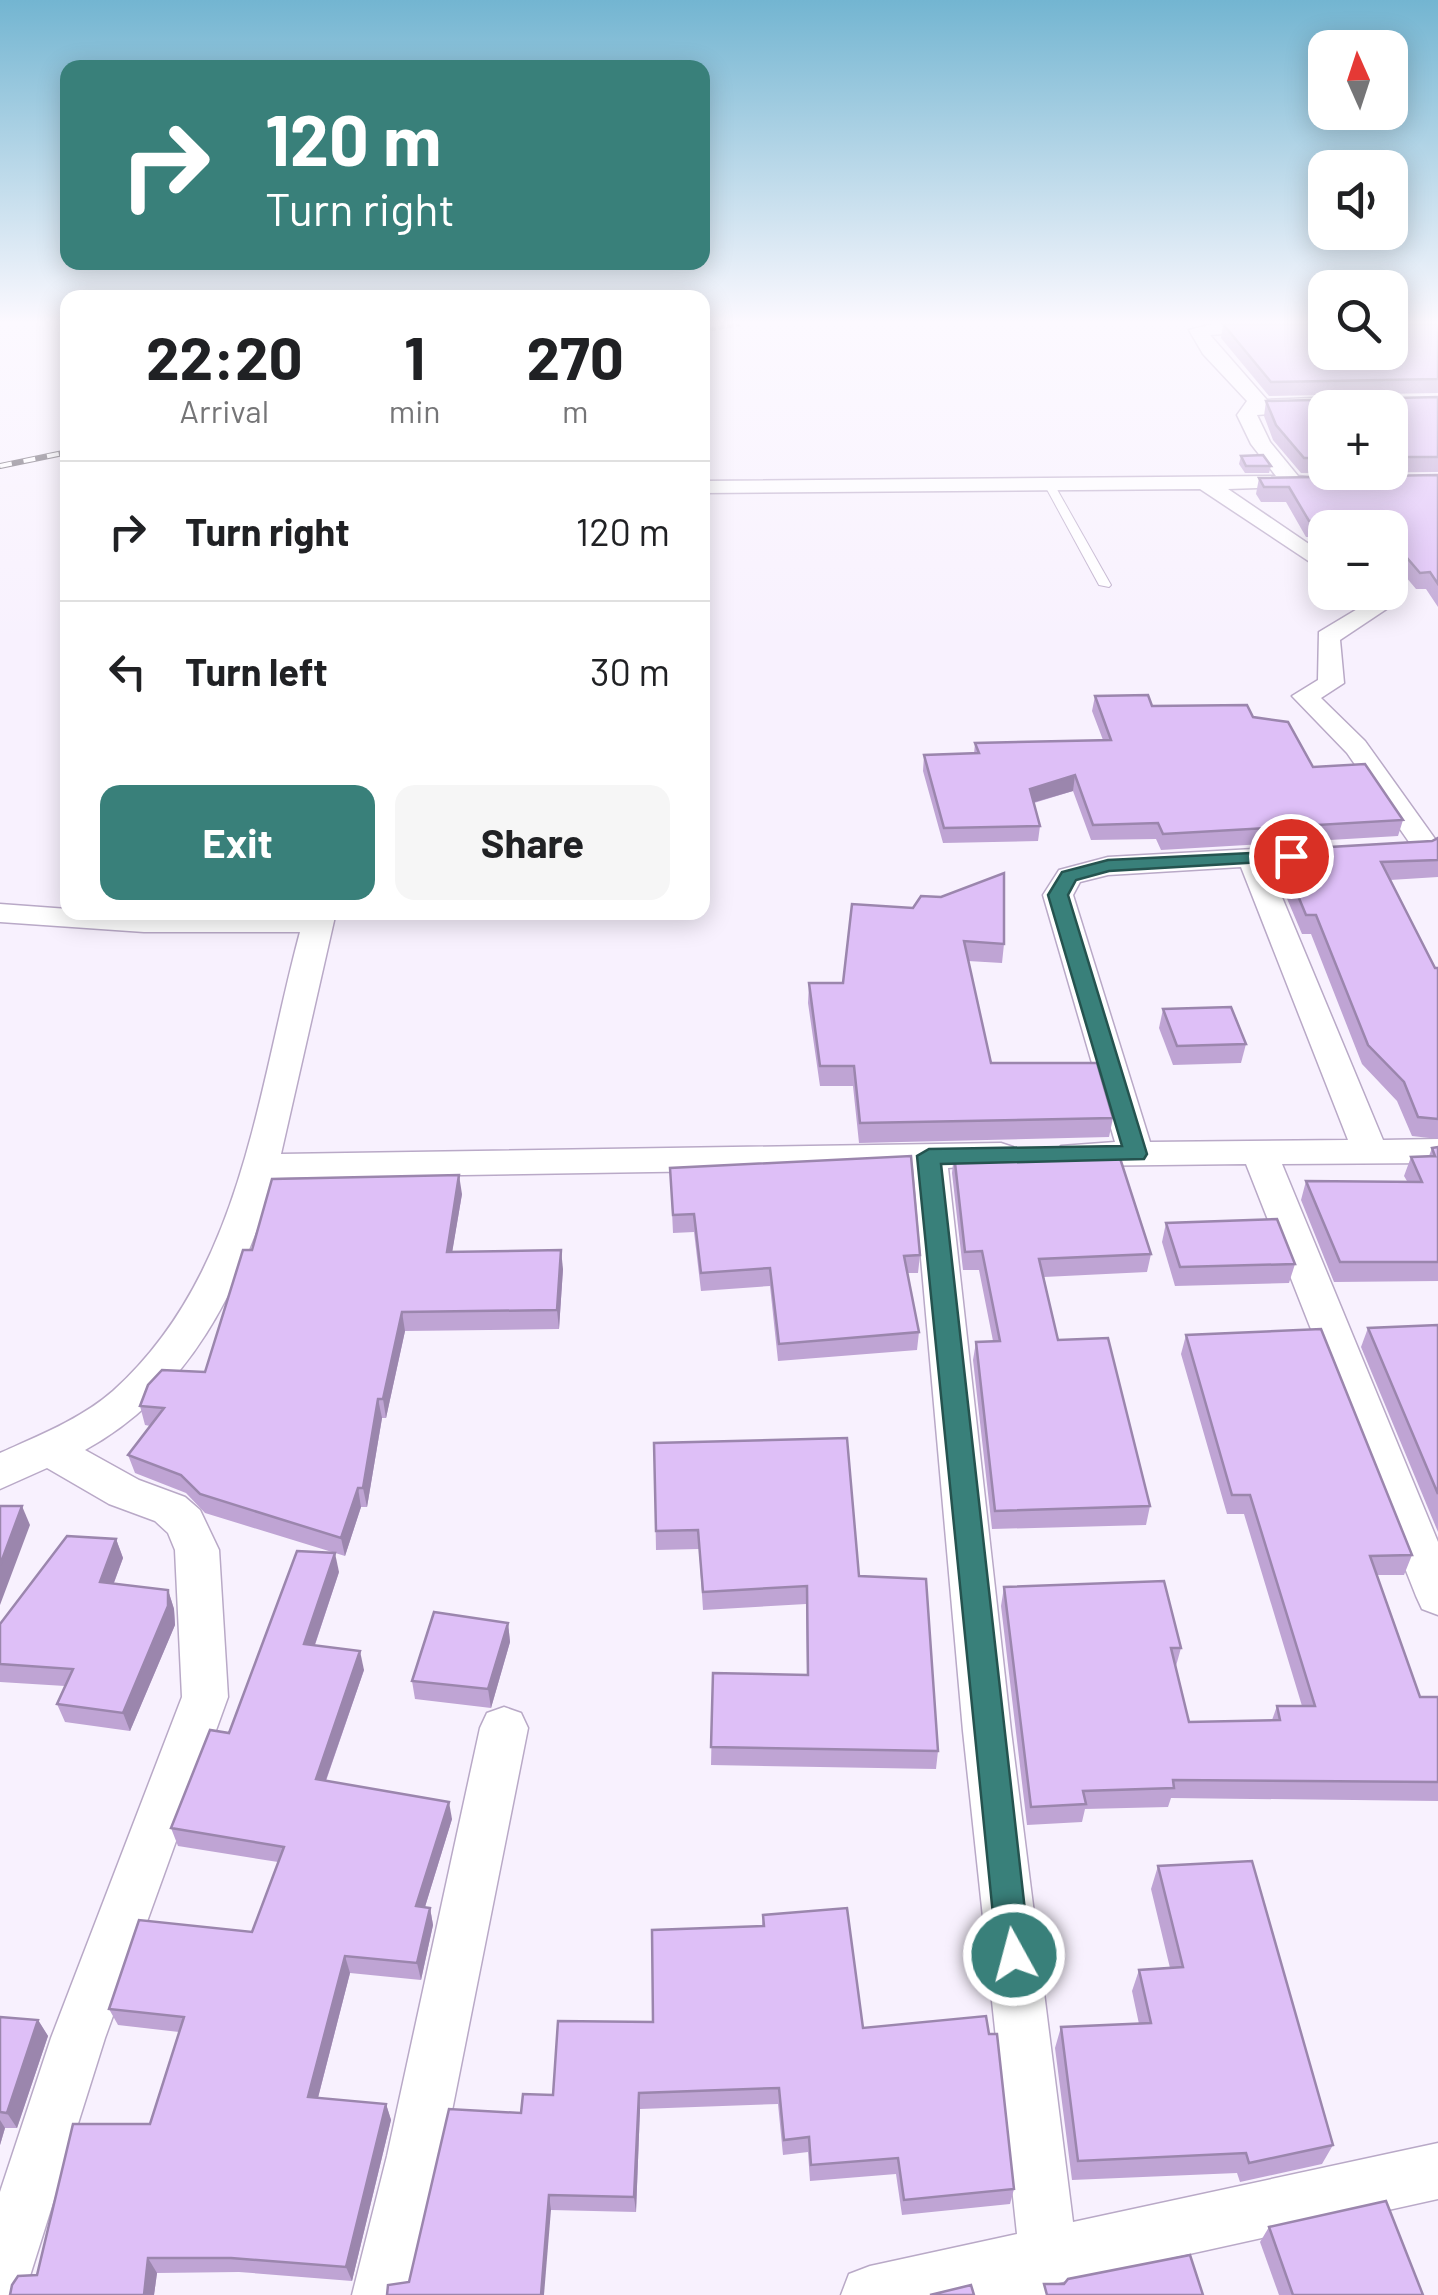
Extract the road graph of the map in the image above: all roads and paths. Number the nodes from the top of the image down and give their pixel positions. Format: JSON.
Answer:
{"nodes":[{"id":1,"x":1255,"y":431,"type":"edge"},
{"id":2,"x":1204,"y":482,"type":"junction"},
{"id":3,"x":1292,"y":482,"type":"junction"},
{"id":4,"x":1308,"y":482,"type":"edge"},
{"id":5,"x":1049,"y":484,"type":"junction"},
{"id":6,"x":710,"y":487,"type":"edge"},
{"id":7,"x":1308,"y":553,"type":"edge"},
{"id":8,"x":1105,"y":585,"type":"dead end"},
{"id":9,"x":1373,"y":610,"type":"edge"},
{"id":10,"x":1388,"y":849,"type":"edge"},
{"id":11,"x":1350,"y":852,"type":"edge"},
{"id":12,"x":1252,"y":859,"type":"junction"},
{"id":13,"x":0,"y":914,"type":"edge"},
{"id":14,"x":60,"y":917,"type":"edge"},
{"id":15,"x":108,"y":920,"type":"edge"},
{"id":16,"x":232,"y":920,"type":"edge"},
{"id":17,"x":319,"y":920,"type":"edge"},
{"id":18,"x":1370,"y":1151,"type":"junction"},
{"id":19,"x":1438,"y":1151,"type":"edge"},
{"id":20,"x":1136,"y":1154,"type":"junction"},
{"id":21,"x":1260,"y":1154,"type":"junction"},
{"id":22,"x":929,"y":1156,"type":"junction"},
{"id":23,"x":262,"y":1166,"type":"junction"},
{"id":24,"x":48,"y":1449,"type":"junction"},
{"id":25,"x":0,"y":1472,"type":"edge"},
{"id":26,"x":1438,"y":1596,"type":"edge"},
{"id":27,"x":504,"y":1728,"type":"dead end"},
{"id":28,"x":1438,"y":2171,"type":"edge"},
{"id":29,"x":1034,"y":2270,"type":"edge"},
{"id":30,"x":0,"y":2279,"type":"edge"},
{"id":31,"x":381,"y":2295,"type":"edge"},
{"id":32,"x":870,"y":2295,"type":"edge"}],
"edges":[{"from":1,"to":3,"type":"street"},
{"from":2,"to":3,"type":"street"},
{"from":2,"to":5,"type":"street"},
{"from":2,"to":7,"type":"street"},
{"from":3,"to":4,"type":"street"},
{"from":5,"to":6,"type":"street"},
{"from":5,"to":8,"type":"lane"},
{"from":9,"to":10,"type":"street"},
{"from":11,"to":12,"type":"street"},
{"from":12,"to":18,"type":"street"},
{"from":12,"to":20,"type":"street"},
{"from":13,"to":14,"type":"street"},
{"from":15,"to":16,"type":"street"},
{"from":17,"to":23,"type":"street"},
{"from":18,"to":19,"type":"street"},
{"from":18,"to":21,"type":"street"},
{"from":20,"to":21,"type":"street"},
{"from":20,"to":22,"type":"street"},
{"from":21,"to":26,"type":"street"},
{"from":22,"to":23,"type":"street"},
{"from":22,"to":29,"type":"street"},
{"from":23,"to":24,"type":"street"},
{"from":24,"to":25,"type":"street"},
{"from":24,"to":30,"type":"street"},
{"from":27,"to":31,"type":"street"},
{"from":28,"to":29,"type":"street"},
{"from":29,"to":32,"type":"street"}]}
